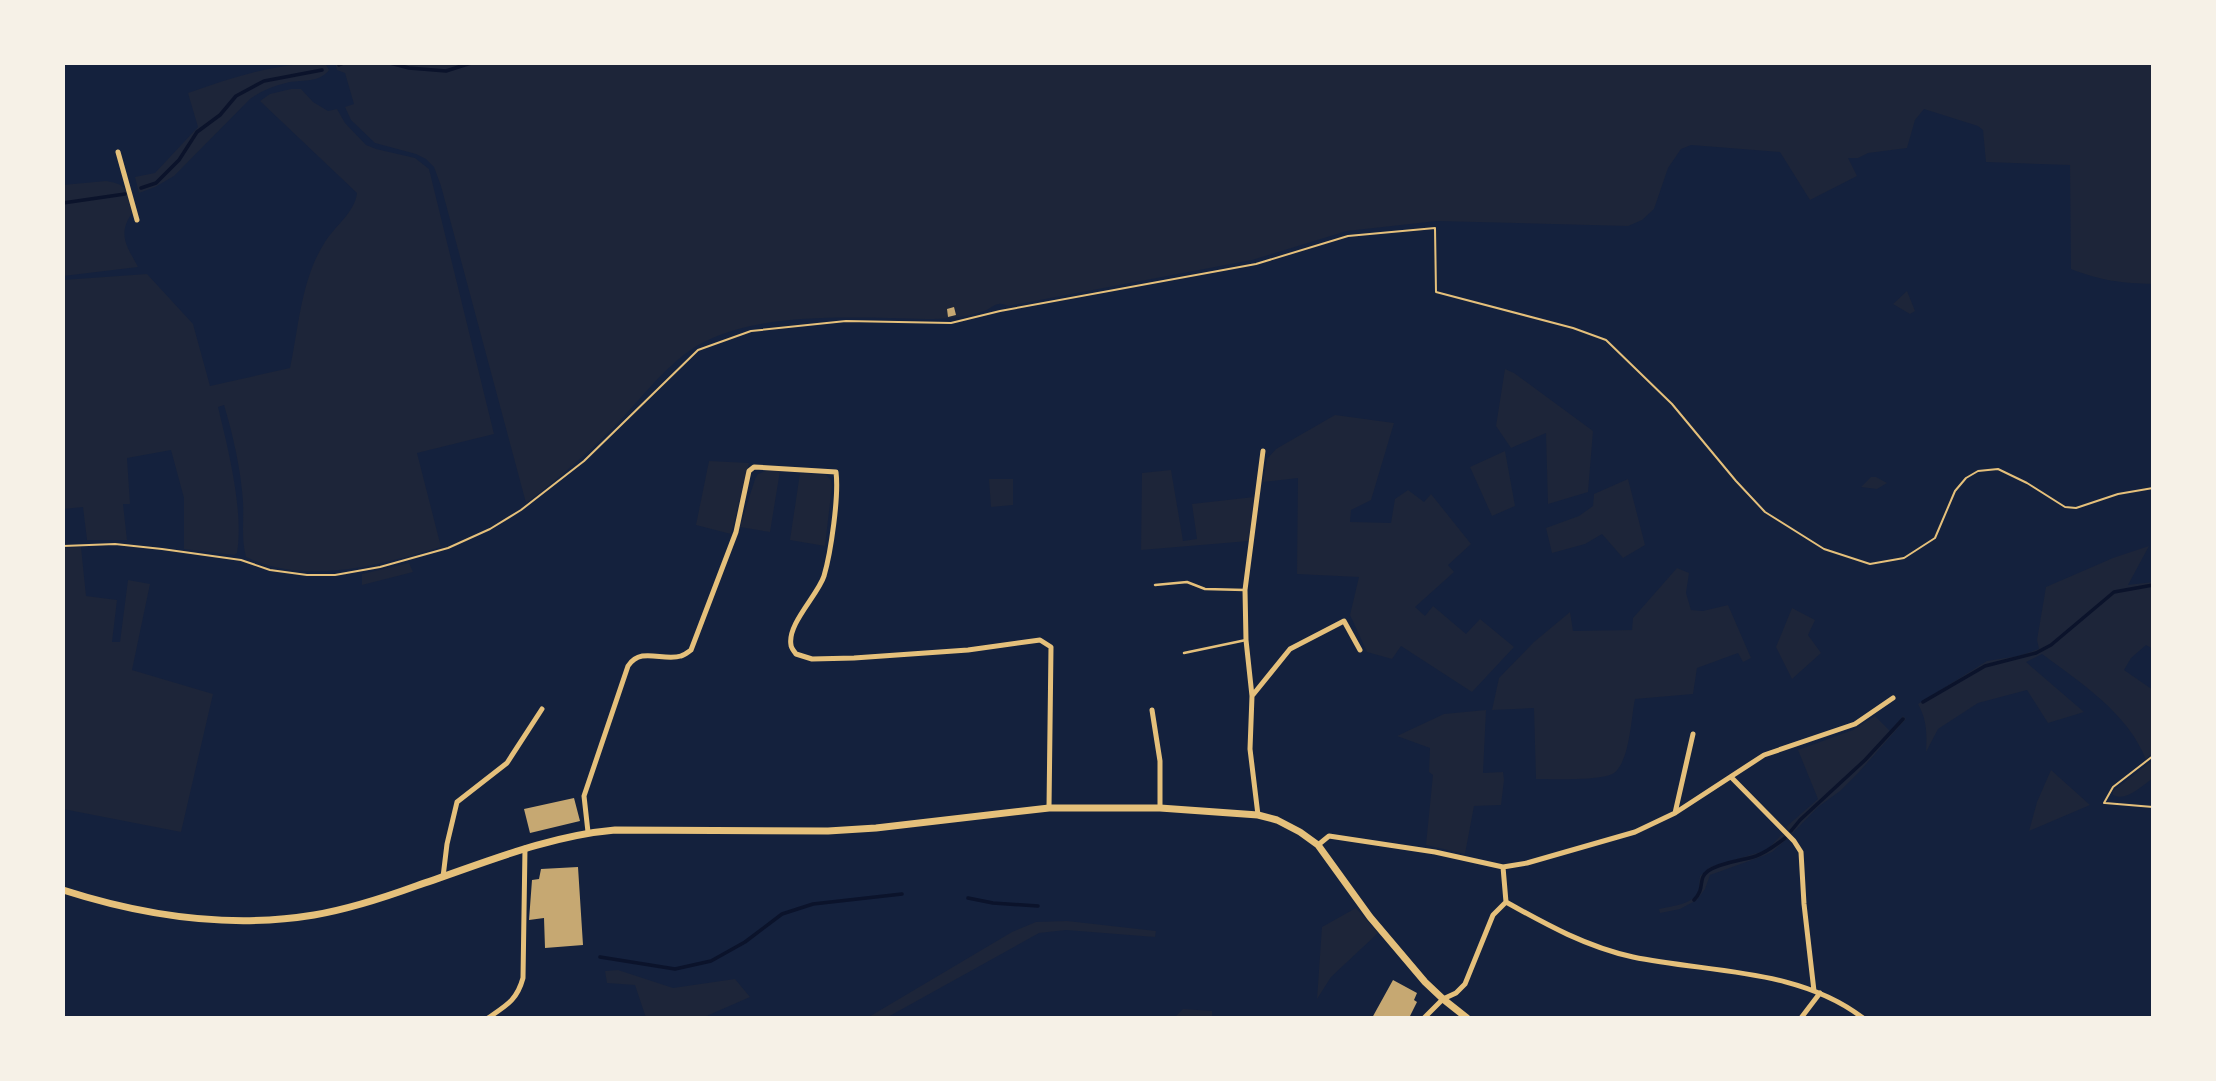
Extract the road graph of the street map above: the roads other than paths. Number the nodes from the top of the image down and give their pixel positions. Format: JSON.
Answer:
{"nodes":[{"id":1,"x":118,"y":152,"type":"dead end"},
{"id":2,"x":136,"y":219,"type":"dead end"},
{"id":3,"x":1264,"y":451,"type":"dead end"},
{"id":4,"x":1155,"y":585,"type":"dead end"},
{"id":5,"x":1245,"y":590,"type":"junction"},
{"id":6,"x":1245,"y":640,"type":"junction"},
{"id":7,"x":1360,"y":650,"type":"dead end"},
{"id":8,"x":1184,"y":653,"type":"dead end"},
{"id":9,"x":1252,"y":696,"type":"junction"},
{"id":10,"x":1893,"y":698,"type":"dead end"},
{"id":11,"x":542,"y":709,"type":"dead end"},
{"id":12,"x":1152,"y":710,"type":"dead end"},
{"id":13,"x":1693,"y":734,"type":"dead end"},
{"id":14,"x":1731,"y":777,"type":"junction"},
{"id":15,"x":1049,"y":808,"type":"junction"},
{"id":16,"x":1160,"y":808,"type":"junction"},
{"id":17,"x":1675,"y":813,"type":"junction"},
{"id":18,"x":1258,"y":815,"type":"junction"},
{"id":19,"x":588,"y":832,"type":"junction"},
{"id":20,"x":1318,"y":845,"type":"junction"},
{"id":21,"x":525,"y":848,"type":"junction"},
{"id":22,"x":1503,"y":867,"type":"junction"},
{"id":23,"x":443,"y":877,"type":"junction"},
{"id":24,"x":63,"y":890,"type":"edge"},
{"id":25,"x":1506,"y":902,"type":"junction"},
{"id":26,"x":1817,"y":992,"type":"junction"},
{"id":27,"x":1443,"y":999,"type":"junction"},
{"id":28,"x":488,"y":1018,"type":"edge"},
{"id":29,"x":1424,"y":1018,"type":"edge"},
{"id":30,"x":1467,"y":1018,"type":"edge"},
{"id":31,"x":1801,"y":1018,"type":"edge"},
{"id":32,"x":1863,"y":1018,"type":"edge"}],
"edges":[{"from":1,"to":2,"type":"street"},
{"from":3,"to":5,"type":"street"},
{"from":4,"to":5,"type":"lane"},
{"from":5,"to":6,"type":"street"},
{"from":6,"to":8,"type":"lane"},
{"from":6,"to":9,"type":"street"},
{"from":7,"to":9,"type":"street"},
{"from":9,"to":18,"type":"street"},
{"from":10,"to":14,"type":"street"},
{"from":11,"to":23,"type":"street"},
{"from":12,"to":16,"type":"street"},
{"from":13,"to":17,"type":"street"},
{"from":14,"to":17,"type":"street"},
{"from":14,"to":26,"type":"street"},
{"from":15,"to":16,"type":"street"},
{"from":15,"to":19,"type":"street"},
{"from":15,"to":19,"type":"street"},
{"from":16,"to":18,"type":"street"},
{"from":17,"to":22,"type":"street"},
{"from":18,"to":20,"type":"street"},
{"from":19,"to":21,"type":"street"},
{"from":20,"to":22,"type":"street"},
{"from":20,"to":27,"type":"street"},
{"from":21,"to":23,"type":"street"},
{"from":21,"to":28,"type":"street"},
{"from":22,"to":25,"type":"street"},
{"from":23,"to":24,"type":"street"},
{"from":25,"to":26,"type":"street"},
{"from":25,"to":27,"type":"street"},
{"from":26,"to":31,"type":"street"},
{"from":26,"to":32,"type":"street"},
{"from":27,"to":29,"type":"street"},
{"from":27,"to":30,"type":"street"}]}
